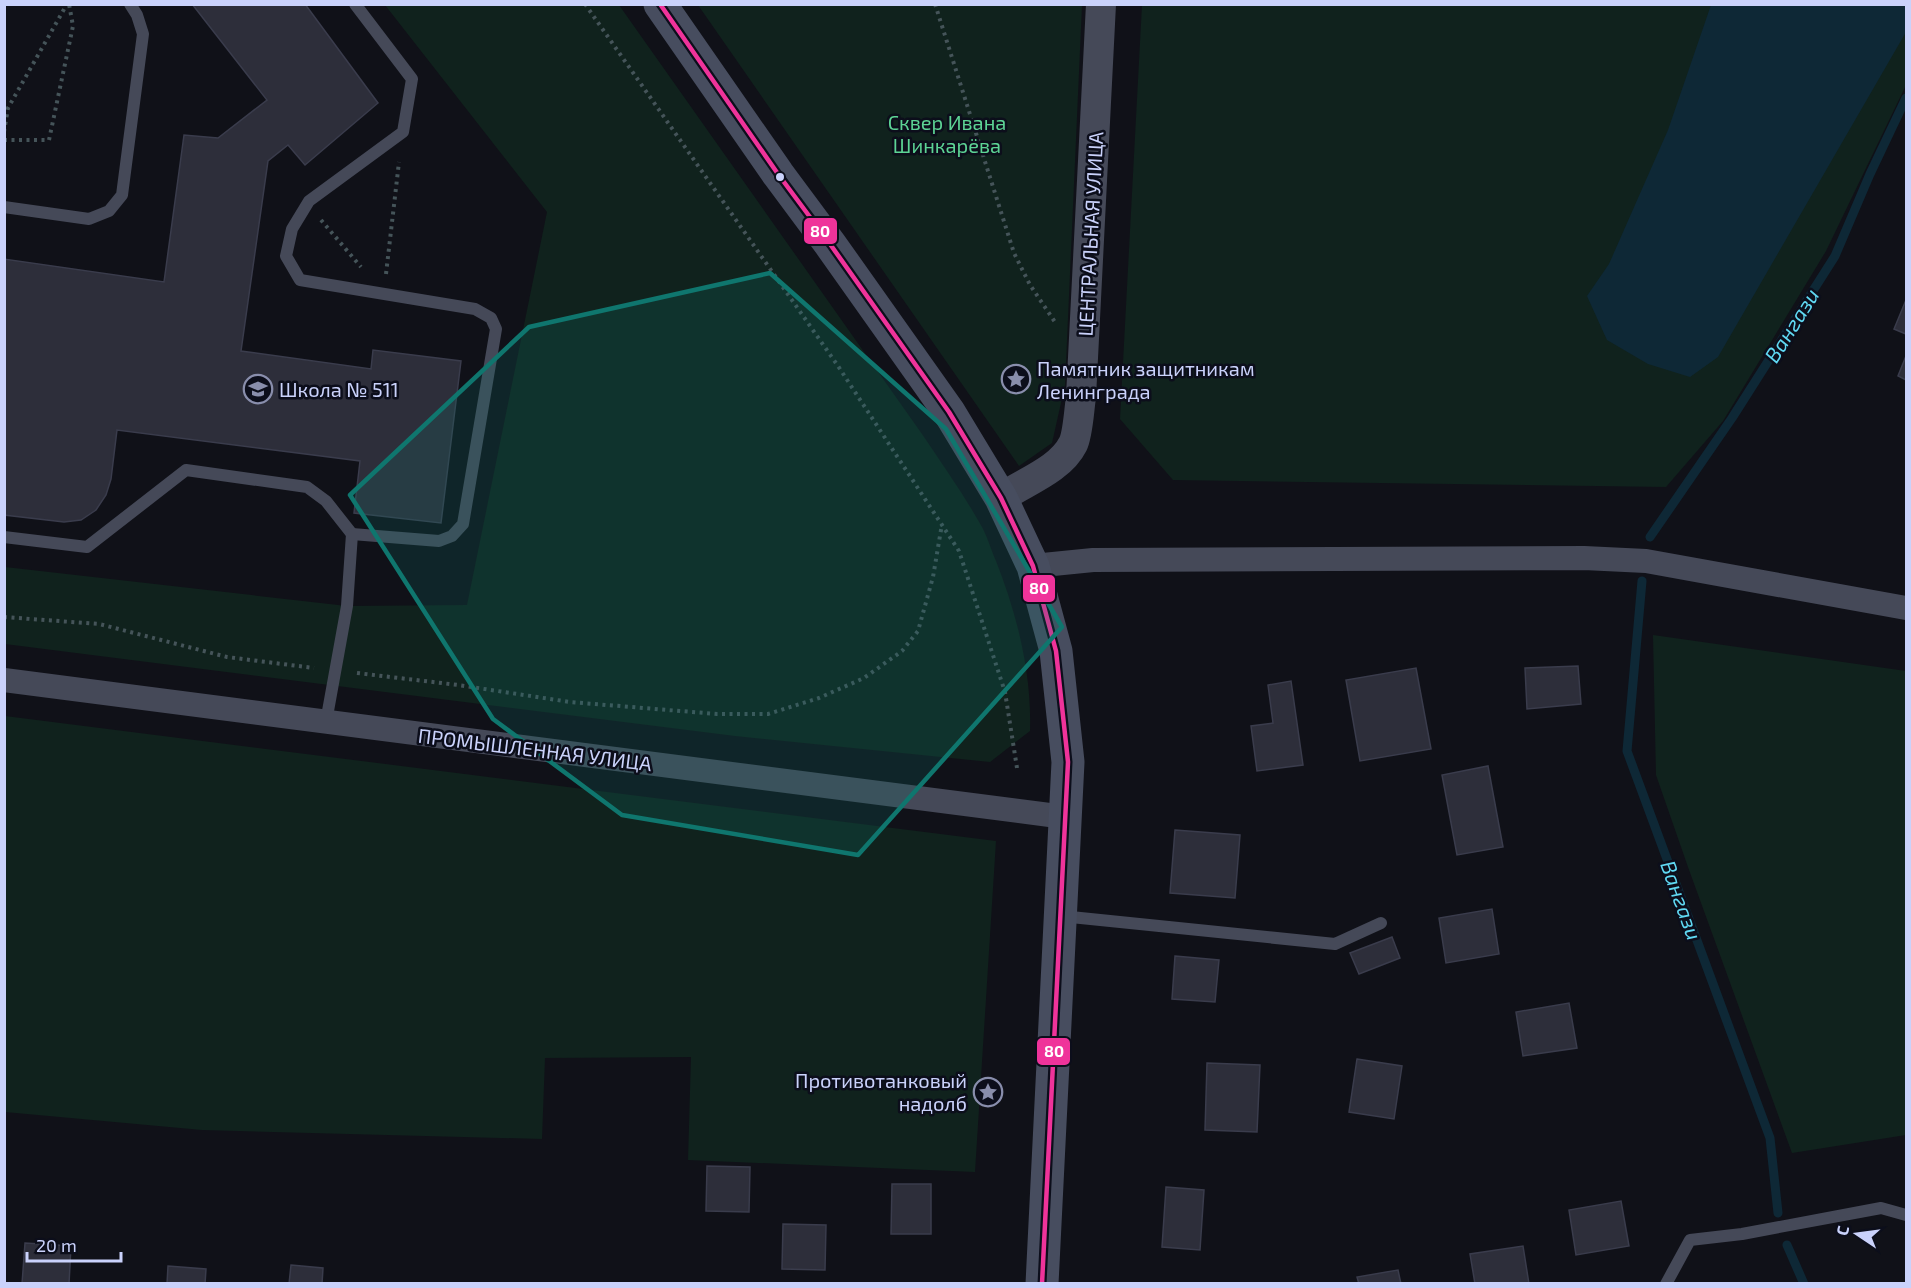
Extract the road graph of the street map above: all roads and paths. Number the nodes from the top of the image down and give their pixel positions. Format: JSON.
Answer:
{"nodes":[{"id":1,"x":68,"y":4,"type":"edge"},
{"id":2,"x":130,"y":4,"type":"edge"},
{"id":3,"x":355,"y":4,"type":"edge"},
{"id":4,"x":585,"y":4,"type":"edge"},
{"id":5,"x":660,"y":4,"type":"edge"},
{"id":6,"x":935,"y":4,"type":"edge"},
{"id":7,"x":1101,"y":4,"type":"edge"},
{"id":8,"x":6,"y":108,"type":"edge"},
{"id":9,"x":4,"y":132,"type":"edge"},
{"id":10,"x":403,"y":132,"type":"junction"},
{"id":11,"x":4,"y":140,"type":"edge"},
{"id":12,"x":309,"y":201,"type":"junction"},
{"id":13,"x":4,"y":207,"type":"edge"},
{"id":14,"x":384,"y":294,"type":"junction"},
{"id":15,"x":1084,"y":349,"type":"junction"},
{"id":16,"x":1001,"y":498,"type":"junction"},
{"id":17,"x":942,"y":524,"type":"junction"},
{"id":18,"x":352,"y":534,"type":"junction"},
{"id":19,"x":4,"y":537,"type":"edge"},
{"id":20,"x":1034,"y":566,"type":"junction"},
{"id":21,"x":1906,"y":608,"type":"edge"},
{"id":22,"x":4,"y":616,"type":"edge"},
{"id":23,"x":336,"y":670,"type":"junction"},
{"id":24,"x":4,"y":680,"type":"edge"},
{"id":25,"x":326,"y":722,"type":"junction"},
{"id":26,"x":1017,"y":768,"type":"dead end"},
{"id":27,"x":1065,"y":817,"type":"junction"},
{"id":28,"x":1060,"y":915,"type":"junction"},
{"id":29,"x":1381,"y":923,"type":"dead end"},
{"id":30,"x":1906,"y":1215,"type":"edge"},
{"id":31,"x":1042,"y":1284,"type":"edge"},
{"id":32,"x":1666,"y":1284,"type":"edge"}],
"edges":[{"from":1,"to":8,"type":"path"},
{"from":1,"to":11,"type":"path"},
{"from":2,"to":13,"type":"lane"},
{"from":3,"to":10,"type":"lane"},
{"from":4,"to":17,"type":"path"},
{"from":5,"to":16,"type":"main road"},
{"from":6,"to":15,"type":"path"},
{"from":7,"to":15,"type":"street","name":"ЦЕНТРАЛЬНАЯ УЛИЦА"},
{"from":8,"to":9,"type":"path"},
{"from":10,"to":12,"type":"lane"},
{"from":10,"to":14,"type":"path"},
{"from":12,"to":14,"type":"path"},
{"from":12,"to":14,"type":"lane"},
{"from":14,"to":18,"type":"lane"},
{"from":15,"to":16,"type":"street","name":"ЦЕНТРАЛЬНАЯ УЛИЦА"},
{"from":16,"to":20,"type":"main road"},
{"from":17,"to":23,"type":"path"},
{"from":17,"to":26,"type":"path"},
{"from":18,"to":19,"type":"lane"},
{"from":18,"to":23,"type":"lane"},
{"from":20,"to":21,"type":"street"},
{"from":20,"to":27,"type":"main road"},
{"from":22,"to":23,"type":"path"},
{"from":23,"to":25,"type":"lane"},
{"from":24,"to":25,"type":"street","name":"ПРОМЫШЛЕННАЯ УЛИЦА"},
{"from":25,"to":27,"type":"street","name":"ПРОМЫШЛЕННАЯ УЛИЦА"},
{"from":27,"to":28,"type":"main road"},
{"from":28,"to":29,"type":"lane"},
{"from":28,"to":31,"type":"main road"},
{"from":30,"to":32,"type":"lane"}]}
